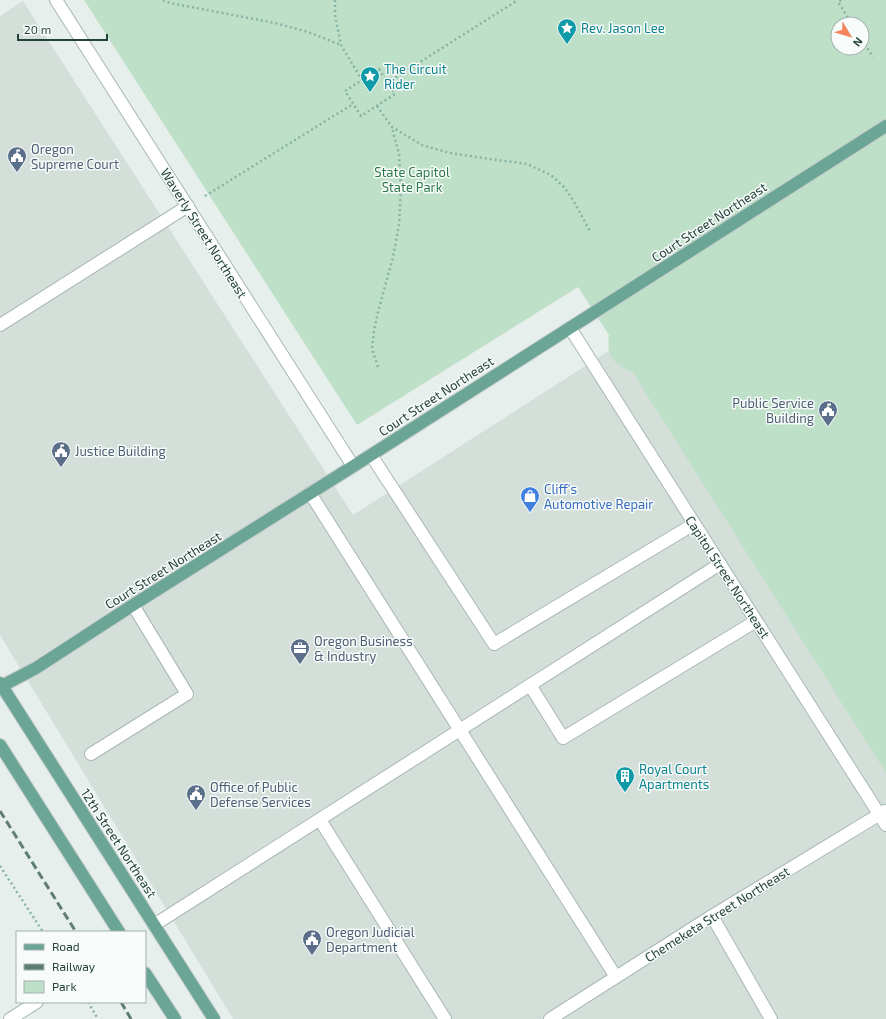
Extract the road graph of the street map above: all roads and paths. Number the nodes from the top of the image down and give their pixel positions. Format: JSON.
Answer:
{"nodes":[{"id":1,"x":56,"y":0,"type":"edge"},
{"id":2,"x":162,"y":0,"type":"edge"},
{"id":3,"x":335,"y":0,"type":"edge"},
{"id":4,"x":518,"y":0,"type":"edge"},
{"id":5,"x":833,"y":0,"type":"edge"},
{"id":6,"x":839,"y":1,"type":"edge"},
{"id":7,"x":847,"y":16,"type":"edge"},
{"id":8,"x":341,"y":45,"type":"junction"},
{"id":9,"x":870,"y":52,"type":"edge"},
{"id":10,"x":873,"y":57,"type":"dead end"},
{"id":11,"x":362,"y":80,"type":"junction"},
{"id":12,"x":388,"y":83,"type":"junction"},
{"id":13,"x":352,"y":104,"type":"junction"},
{"id":14,"x":377,"y":106,"type":"junction"},
{"id":15,"x":886,"y":126,"type":"edge"},
{"id":16,"x":392,"y":127,"type":"junction"},
{"id":17,"x":188,"y":206,"type":"junction"},
{"id":18,"x":591,"y":233,"type":"dead end"},
{"id":19,"x":0,"y":326,"type":"edge"},
{"id":20,"x":570,"y":328,"type":"junction"},
{"id":21,"x":378,"y":368,"type":"dead end"},
{"id":22,"x":371,"y":455,"type":"junction"},
{"id":23,"x":353,"y":466,"type":"junction"},
{"id":24,"x":310,"y":494,"type":"junction"},
{"id":25,"x":694,"y":524,"type":"junction"},
{"id":26,"x":720,"y":564,"type":"junction"},
{"id":27,"x":133,"y":605,"type":"junction"},
{"id":28,"x":756,"y":621,"type":"junction"},
{"id":29,"x":1,"y":685,"type":"edge"},
{"id":30,"x":530,"y":686,"type":"junction"},
{"id":31,"x":460,"y":730,"type":"junction"},
{"id":32,"x":0,"y":745,"type":"edge"},
{"id":33,"x":91,"y":754,"type":"dead end"},
{"id":34,"x":883,"y":812,"type":"edge"},
{"id":35,"x":320,"y":820,"type":"junction"},
{"id":36,"x":886,"y":825,"type":"edge"},
{"id":37,"x":0,"y":866,"type":"edge"},
{"id":38,"x":712,"y":916,"type":"junction"},
{"id":39,"x":154,"y":925,"type":"junction"},
{"id":40,"x":42,"y":931,"type":"edge"},
{"id":41,"x":118,"y":931,"type":"edge"},
{"id":42,"x":146,"y":975,"type":"edge"},
{"id":43,"x":616,"y":977,"type":"junction"},
{"id":44,"x":35,"y":1003,"type":"edge"},
{"id":45,"x":89,"y":1003,"type":"edge"},
{"id":46,"x":10,"y":1019,"type":"edge"},
{"id":47,"x":98,"y":1019,"type":"edge"},
{"id":48,"x":175,"y":1019,"type":"edge"},
{"id":49,"x":214,"y":1019,"type":"edge"},
{"id":50,"x":445,"y":1019,"type":"edge"},
{"id":51,"x":550,"y":1019,"type":"edge"},
{"id":52,"x":771,"y":1019,"type":"edge"}],
"edges":[{"from":1,"to":17,"type":"street","name":"Waverly Street Northeast"},
{"from":2,"to":8,"type":"path"},
{"from":3,"to":8,"type":"path"},
{"from":4,"to":12,"type":"path"},
{"from":5,"to":6,"type":"path"},
{"from":6,"to":7,"type":"path"},
{"from":8,"to":11,"type":"path"},
{"from":9,"to":10,"type":"path"},
{"from":11,"to":12,"type":"path"},
{"from":11,"to":13,"type":"path"},
{"from":12,"to":14,"type":"path"},
{"from":13,"to":14,"type":"path"},
{"from":13,"to":17,"type":"path"},
{"from":14,"to":16,"type":"path"},
{"from":15,"to":20,"type":"main road","name":"Court Street Northeast"},
{"from":16,"to":18,"type":"path"},
{"from":16,"to":21,"type":"path"},
{"from":17,"to":19,"type":"street"},
{"from":17,"to":23,"type":"street","name":"Waverly Street Northeast"},
{"from":20,"to":22,"type":"main road","name":"Court Street Northeast"},
{"from":20,"to":25,"type":"street","name":"Capitol Street Northeast"},
{"from":22,"to":23,"type":"main road","name":"Court Street Northeast"},
{"from":22,"to":25,"type":"street"},
{"from":23,"to":24,"type":"main road","name":"Court Street Northeast"},
{"from":24,"to":27,"type":"main road","name":"Court Street Northeast"},
{"from":24,"to":31,"type":"street"},
{"from":25,"to":26,"type":"street","name":"Capitol Street Northeast"},
{"from":26,"to":28,"type":"street","name":"Capitol Street Northeast"},
{"from":26,"to":30,"type":"street"},
{"from":27,"to":29,"type":"main road","name":"Court Street Northeast"},
{"from":27,"to":33,"type":"street"},
{"from":28,"to":30,"type":"street"},
{"from":28,"to":34,"type":"street","name":"Capitol Street Northeast"},
{"from":29,"to":39,"type":"main road","name":"12th Street Northeast"},
{"from":30,"to":31,"type":"street"},
{"from":31,"to":35,"type":"street"},
{"from":31,"to":43,"type":"street"},
{"from":32,"to":41,"type":"main road"},
{"from":34,"to":36,"type":"street","name":"Capitol Street Northeast"},
{"from":34,"to":38,"type":"street","name":"Chemeketa Street Northeast"},
{"from":35,"to":39,"type":"street"},
{"from":35,"to":50,"type":"street"},
{"from":37,"to":40,"type":"path"},
{"from":38,"to":43,"type":"street","name":"Chemeketa Street Northeast"},
{"from":38,"to":52,"type":"street"},
{"from":39,"to":49,"type":"main road","name":"12th Street Northeast"},
{"from":42,"to":48,"type":"main road"},
{"from":43,"to":51,"type":"street","name":"Chemeketa Street Northeast"},
{"from":44,"to":46,"type":"street"},
{"from":45,"to":47,"type":"path"}]}
